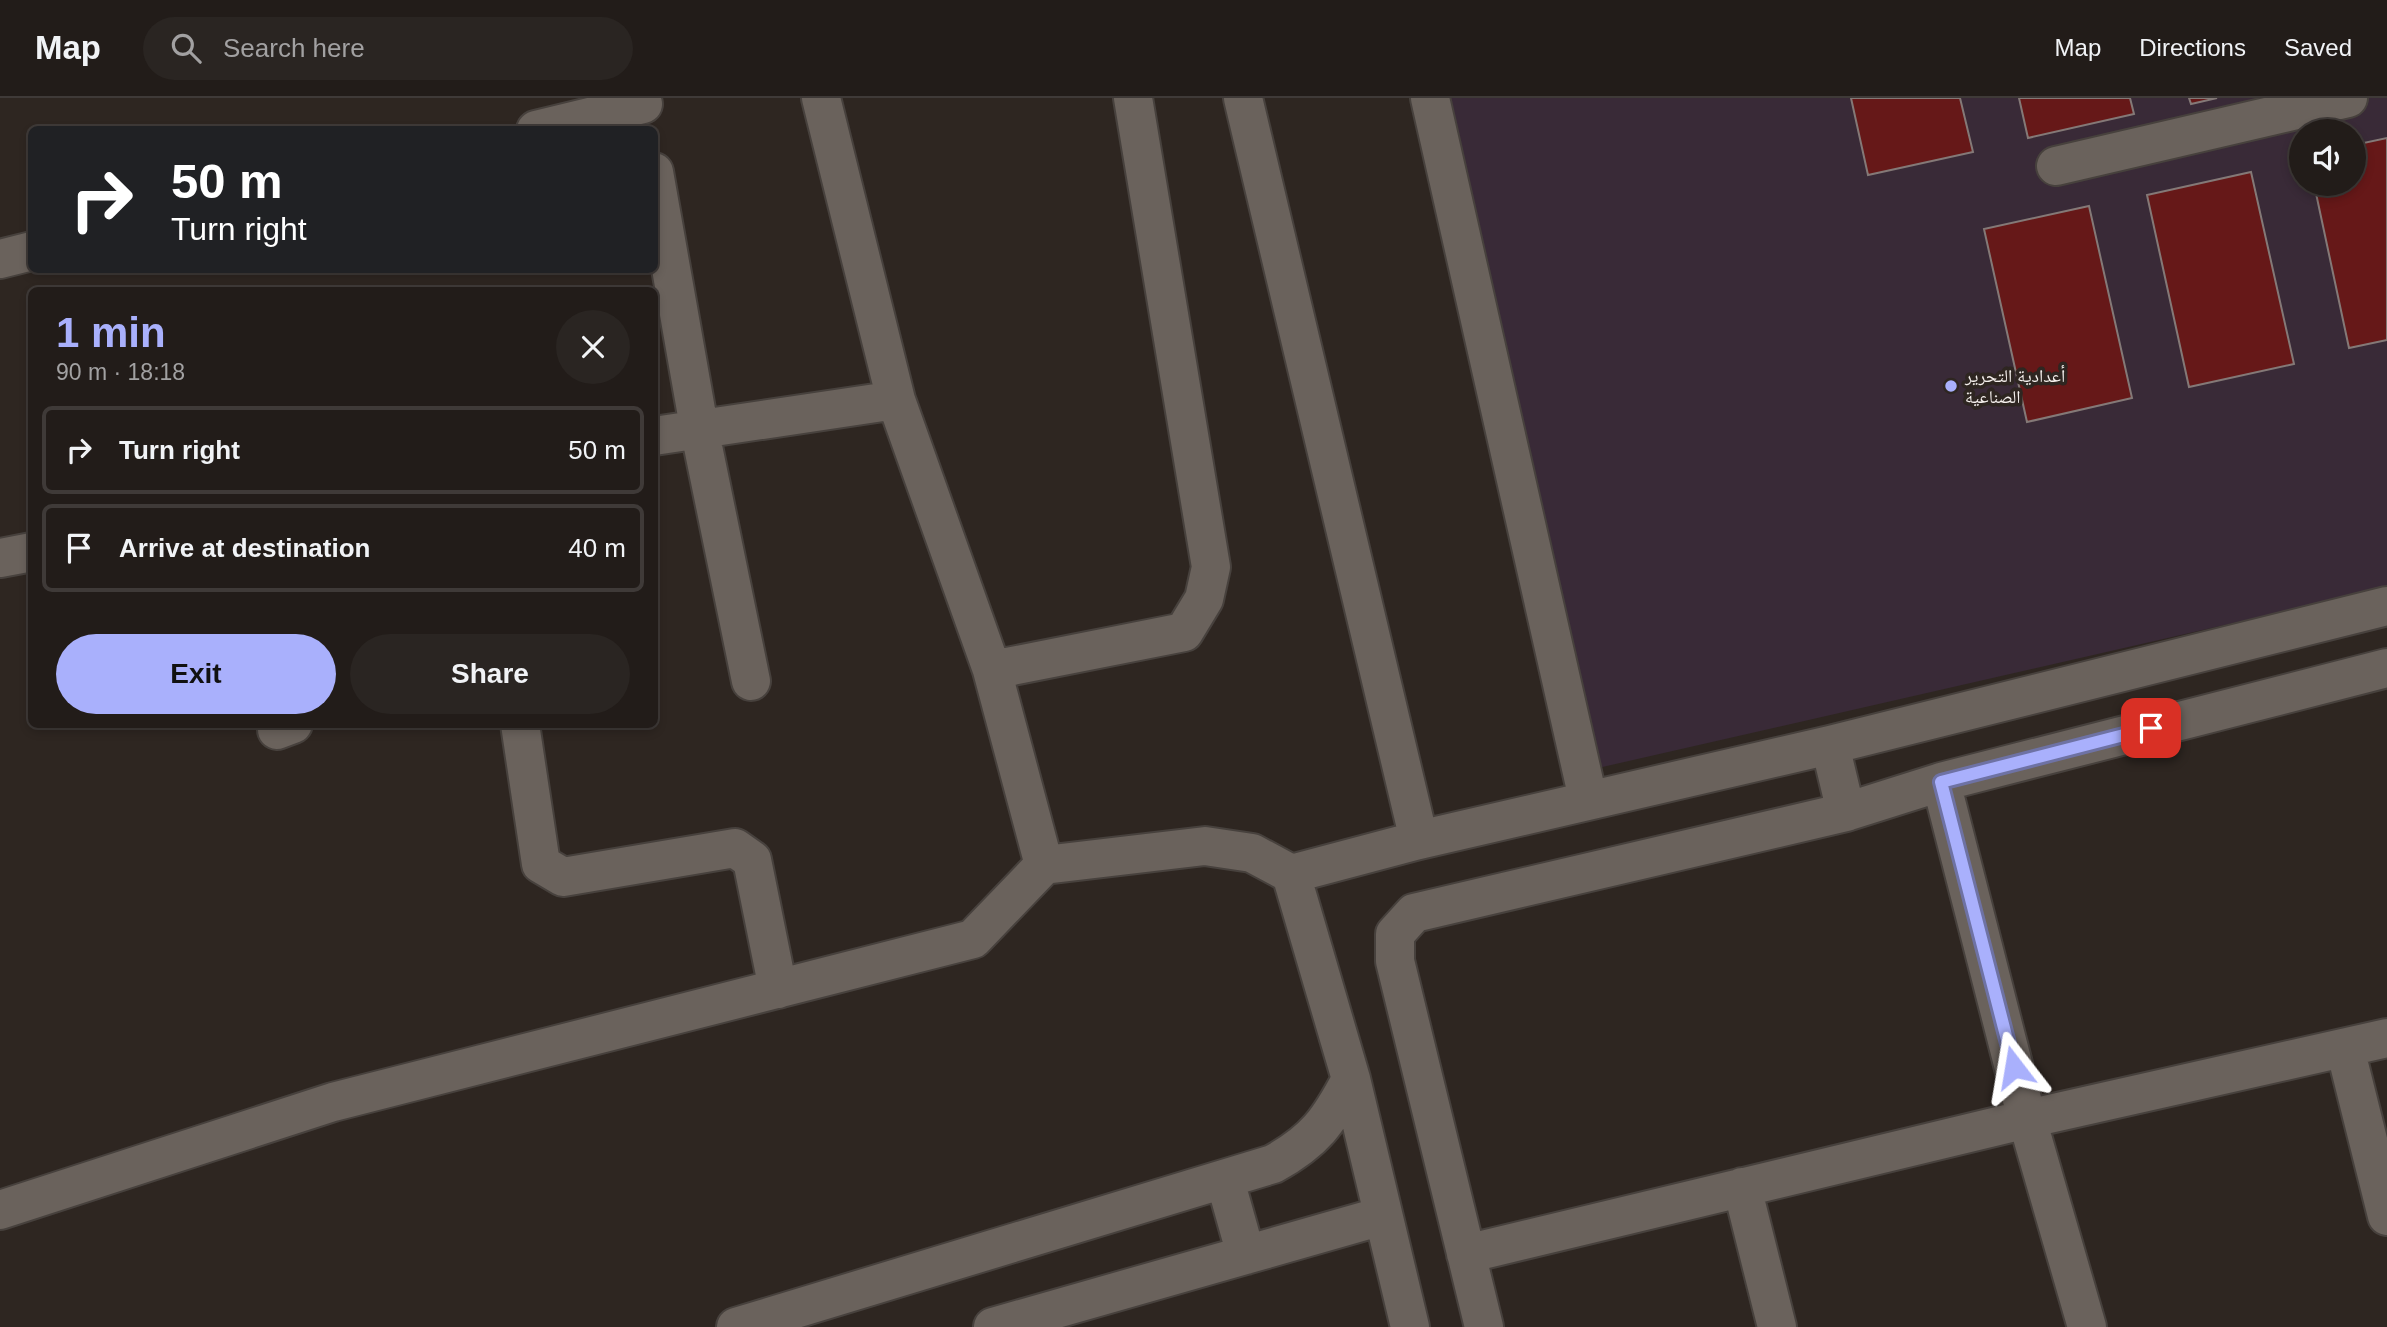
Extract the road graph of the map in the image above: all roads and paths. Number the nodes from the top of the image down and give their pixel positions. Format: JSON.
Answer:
{"nodes":[{"id":1,"x":821,"y":98,"type":"edge"},
{"id":2,"x":1133,"y":98,"type":"edge"},
{"id":3,"x":1243,"y":98,"type":"edge"},
{"id":4,"x":1430,"y":98,"type":"edge"},
{"id":5,"x":2348,"y":98,"type":"edge"},
{"id":6,"x":644,"y":110,"type":"edge"},
{"id":7,"x":558,"y":126,"type":"edge"},
{"id":8,"x":2056,"y":166,"type":"dead end"},
{"id":9,"x":658,"y":195,"type":"edge"},
{"id":10,"x":28,"y":252,"type":"edge"},
{"id":11,"x":0,"y":259,"type":"edge"},
{"id":12,"x":896,"y":400,"type":"junction"},
{"id":13,"x":699,"y":427,"type":"junction"},
{"id":14,"x":658,"y":435,"type":"edge"},
{"id":15,"x":28,"y":553,"type":"edge"},
{"id":16,"x":0,"y":558,"type":"edge"},
{"id":17,"x":2387,"y":606,"type":"edge"},
{"id":18,"x":2387,"y":668,"type":"edge"},
{"id":19,"x":992,"y":670,"type":"junction"},
{"id":20,"x":751,"y":681,"type":"dead end"},
{"id":21,"x":521,"y":728,"type":"edge"},
{"id":22,"x":1830,"y":745,"type":"junction"},
{"id":23,"x":1941,"y":782,"type":"junction"},
{"id":24,"x":1588,"y":799,"type":"junction"},
{"id":25,"x":1846,"y":812,"type":"junction"},
{"id":26,"x":1419,"y":839,"type":"junction"},
{"id":27,"x":1044,"y":865,"type":"junction"},
{"id":28,"x":1291,"y":874,"type":"junction"},
{"id":29,"x":778,"y":989,"type":"junction"},
{"id":30,"x":2387,"y":1038,"type":"edge"},
{"id":31,"x":2345,"y":1048,"type":"junction"},
{"id":32,"x":1351,"y":1079,"type":"junction"},
{"id":33,"x":2027,"y":1119,"type":"junction"},
{"id":34,"x":1225,"y":1180,"type":"junction"},
{"id":35,"x":1742,"y":1187,"type":"junction"},
{"id":36,"x":0,"y":1210,"type":"edge"},
{"id":37,"x":1382,"y":1216,"type":"junction"},
{"id":38,"x":2387,"y":1216,"type":"edge"},
{"id":39,"x":1466,"y":1254,"type":"junction"},
{"id":40,"x":1246,"y":1255,"type":"junction"},
{"id":41,"x":736,"y":1327,"type":"edge"},
{"id":42,"x":993,"y":1327,"type":"edge"},
{"id":43,"x":1410,"y":1327,"type":"edge"},
{"id":44,"x":1484,"y":1327,"type":"edge"},
{"id":45,"x":1777,"y":1327,"type":"edge"},
{"id":46,"x":2087,"y":1327,"type":"edge"}],
"edges":[{"from":1,"to":12,"type":"street"},
{"from":2,"to":19,"type":"street"},
{"from":3,"to":26,"type":"street"},
{"from":4,"to":24,"type":"street"},
{"from":5,"to":8,"type":"street"},
{"from":6,"to":7,"type":"street"},
{"from":9,"to":13,"type":"street"},
{"from":10,"to":11,"type":"street"},
{"from":12,"to":13,"type":"street"},
{"from":12,"to":19,"type":"street"},
{"from":13,"to":14,"type":"street"},
{"from":13,"to":20,"type":"street"},
{"from":15,"to":16,"type":"street"},
{"from":17,"to":22,"type":"street"},
{"from":18,"to":23,"type":"street"},
{"from":19,"to":27,"type":"street"},
{"from":21,"to":29,"type":"street"},
{"from":22,"to":24,"type":"street"},
{"from":22,"to":25,"type":"street"},
{"from":23,"to":25,"type":"street"},
{"from":23,"to":33,"type":"street"},
{"from":24,"to":26,"type":"street"},
{"from":25,"to":39,"type":"street"},
{"from":26,"to":28,"type":"street"},
{"from":27,"to":28,"type":"street"},
{"from":27,"to":29,"type":"street"},
{"from":28,"to":32,"type":"street"},
{"from":29,"to":36,"type":"street"},
{"from":30,"to":31,"type":"street"},
{"from":31,"to":33,"type":"street"},
{"from":31,"to":38,"type":"street"},
{"from":32,"to":34,"type":"street"},
{"from":32,"to":37,"type":"street"},
{"from":33,"to":35,"type":"street"},
{"from":33,"to":46,"type":"street"},
{"from":34,"to":40,"type":"street"},
{"from":34,"to":41,"type":"street"},
{"from":35,"to":39,"type":"street"},
{"from":35,"to":45,"type":"street"},
{"from":37,"to":40,"type":"street"},
{"from":37,"to":43,"type":"street"},
{"from":39,"to":44,"type":"street"},
{"from":40,"to":42,"type":"street"}]}
